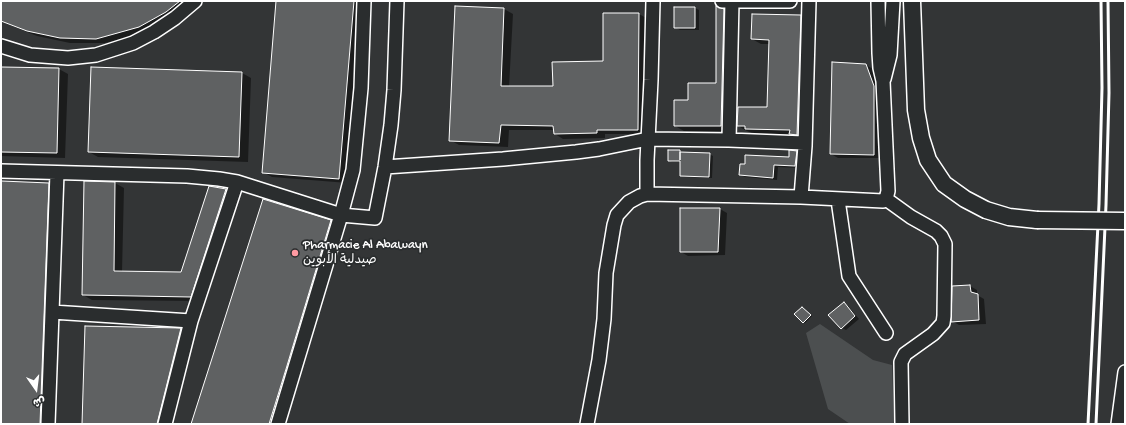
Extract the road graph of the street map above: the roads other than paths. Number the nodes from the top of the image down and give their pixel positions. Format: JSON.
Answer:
{"nodes":[{"id":1,"x":195,"y":1,"type":"edge"},
{"id":2,"x":364,"y":1,"type":"edge"},
{"id":3,"x":397,"y":1,"type":"edge"},
{"id":4,"x":653,"y":1,"type":"edge"},
{"id":5,"x":722,"y":1,"type":"edge"},
{"id":6,"x":732,"y":1,"type":"edge"},
{"id":7,"x":790,"y":1,"type":"edge"},
{"id":8,"x":809,"y":1,"type":"edge"},
{"id":9,"x":878,"y":1,"type":"edge"},
{"id":10,"x":893,"y":1,"type":"edge"},
{"id":11,"x":912,"y":1,"type":"edge"},
{"id":12,"x":1,"y":46,"type":"edge"},
{"id":13,"x":883,"y":81,"type":"junction"},
{"id":14,"x":648,"y":139,"type":"junction"},
{"id":15,"x":729,"y":140,"type":"junction"},
{"id":16,"x":804,"y":143,"type":"junction"},
{"id":17,"x":385,"y":166,"type":"junction"},
{"id":18,"x":1,"y":171,"type":"edge"},
{"id":19,"x":57,"y":173,"type":"junction"},
{"id":20,"x":237,"y":182,"type":"junction"},
{"id":21,"x":647,"y":194,"type":"junction"},
{"id":22,"x":801,"y":197,"type":"junction"},
{"id":23,"x":886,"y":199,"type":"junction"},
{"id":24,"x":838,"y":200,"type":"junction"},
{"id":25,"x":341,"y":215,"type":"junction"},
{"id":26,"x":1125,"y":221,"type":"edge"},
{"id":27,"x":52,"y":312,"type":"junction"},
{"id":28,"x":191,"y":321,"type":"junction"},
{"id":29,"x":886,"y":334,"type":"dead end"},
{"id":30,"x":1125,"y":372,"type":"edge"},
{"id":31,"x":48,"y":424,"type":"edge"},
{"id":32,"x":165,"y":424,"type":"edge"},
{"id":33,"x":278,"y":424,"type":"edge"},
{"id":34,"x":587,"y":424,"type":"edge"},
{"id":35,"x":902,"y":424,"type":"edge"},
{"id":36,"x":1118,"y":424,"type":"edge"}],
"edges":[{"from":1,"to":12,"type":"street"},
{"from":2,"to":25,"type":"street"},
{"from":3,"to":17,"type":"street"},
{"from":4,"to":14,"type":"street"},
{"from":5,"to":6,"type":"street"},
{"from":6,"to":7,"type":"street"},
{"from":6,"to":15,"type":"street"},
{"from":8,"to":16,"type":"street"},
{"from":9,"to":13,"type":"street"},
{"from":10,"to":13,"type":"street"},
{"from":11,"to":26,"type":"street","bridge":true},
{"from":13,"to":23,"type":"street"},
{"from":14,"to":15,"type":"street"},
{"from":14,"to":17,"type":"street"},
{"from":14,"to":21,"type":"street"},
{"from":15,"to":16,"type":"street"},
{"from":16,"to":22,"type":"street"},
{"from":17,"to":25,"type":"street"},
{"from":18,"to":19,"type":"street"},
{"from":19,"to":20,"type":"street"},
{"from":19,"to":27,"type":"street"},
{"from":20,"to":25,"type":"street"},
{"from":20,"to":28,"type":"street"},
{"from":21,"to":22,"type":"street"},
{"from":21,"to":34,"type":"street"},
{"from":22,"to":24,"type":"street"},
{"from":23,"to":24,"type":"street"},
{"from":23,"to":35,"type":"street"},
{"from":24,"to":29,"type":"street"},
{"from":25,"to":33,"type":"street"},
{"from":27,"to":28,"type":"street"},
{"from":27,"to":31,"type":"street"},
{"from":28,"to":32,"type":"street"},
{"from":30,"to":36,"type":"street"}]}
